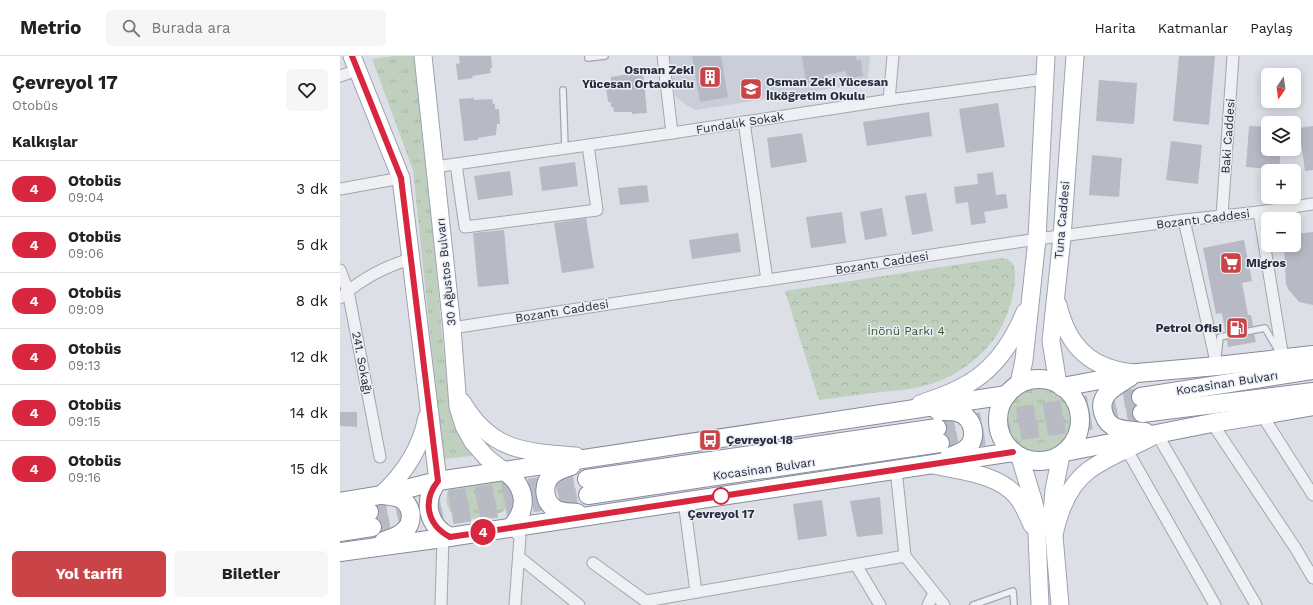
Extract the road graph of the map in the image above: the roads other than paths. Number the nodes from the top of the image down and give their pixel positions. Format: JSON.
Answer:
{"nodes":[{"id":1,"x":423,"y":56,"type":"edge"},
{"id":2,"x":588,"y":56,"type":"edge"},
{"id":3,"x":605,"y":56,"type":"edge"},
{"id":4,"x":663,"y":56,"type":"edge"},
{"id":5,"x":892,"y":56,"type":"edge"},
{"id":6,"x":1046,"y":56,"type":"edge"},
{"id":7,"x":1075,"y":56,"type":"edge"},
{"id":8,"x":1233,"y":56,"type":"edge"},
{"id":9,"x":355,"y":63,"type":"edge"},
{"id":10,"x":340,"y":76,"type":"edge"},
{"id":11,"x":1045,"y":79,"type":"junction"},
{"id":12,"x":563,"y":90,"type":"dead end"},
{"id":13,"x":889,"y":100,"type":"junction"},
{"id":14,"x":744,"y":122,"type":"junction"},
{"id":15,"x":672,"y":133,"type":"junction"},
{"id":16,"x":588,"y":145,"type":"junction"},
{"id":17,"x":565,"y":148,"type":"junction"},
{"id":18,"x":456,"y":164,"type":"junction"},
{"id":19,"x":435,"y":167,"type":"junction"},
{"id":20,"x":401,"y":178,"type":"junction"},
{"id":21,"x":340,"y":189,"type":"edge"},
{"id":22,"x":1313,"y":204,"type":"edge"},
{"id":23,"x":1259,"y":212,"type":"junction"},
{"id":24,"x":1222,"y":216,"type":"junction"},
{"id":25,"x":1184,"y":220,"type":"junction"},
{"id":26,"x":1062,"y":236,"type":"junction"},
{"id":27,"x":1036,"y":239,"type":"junction"},
{"id":28,"x":410,"y":259,"type":"junction"},
{"id":29,"x":340,"y":270,"type":"edge"},
{"id":30,"x":767,"y":280,"type":"junction"},
{"id":31,"x":343,"y":293,"type":"edge"},
{"id":32,"x":1056,"y":296,"type":"junction"},
{"id":33,"x":1031,"y":297,"type":"junction"},
{"id":34,"x":452,"y":328,"type":"junction"},
{"id":35,"x":1313,"y":355,"type":"edge"},
{"id":36,"x":1283,"y":358,"type":"junction"},
{"id":37,"x":1217,"y":366,"type":"junction"},
{"id":38,"x":1313,"y":370,"type":"edge"},
{"id":39,"x":1137,"y":373,"type":"junction"},
{"id":40,"x":1060,"y":385,"type":"junction"},
{"id":41,"x":1013,"y":390,"type":"junction"},
{"id":42,"x":457,"y":391,"type":"junction"},
{"id":43,"x":1313,"y":392,"type":"edge"},
{"id":44,"x":1313,"y":406,"type":"edge"},
{"id":45,"x":429,"y":411,"type":"junction"},
{"id":46,"x":903,"y":411,"type":"junction"},
{"id":47,"x":1313,"y":412,"type":"edge"},
{"id":48,"x":1262,"y":415,"type":"junction"},
{"id":49,"x":1212,"y":423,"type":"junction"},
{"id":50,"x":1157,"y":434,"type":"junction"},
{"id":51,"x":939,"y":435,"type":"tunnel mouth"},
{"id":52,"x":1127,"y":450,"type":"junction"},
{"id":53,"x":1016,"y":454,"type":"junction"},
{"id":54,"x":1063,"y":454,"type":"junction"},
{"id":55,"x":380,"y":457,"type":"dead end"},
{"id":56,"x":594,"y":457,"type":"junction"},
{"id":57,"x":929,"y":464,"type":"junction"},
{"id":58,"x":896,"y":469,"type":"junction"},
{"id":59,"x":504,"y":471,"type":"junction"},
{"id":60,"x":438,"y":481,"type":"junction"},
{"id":61,"x":587,"y":487,"type":"tunnel mouth"},
{"id":62,"x":381,"y":495,"type":"junction"},
{"id":63,"x":1313,"y":495,"type":"edge"},
{"id":64,"x":684,"y":501,"type":"junction"},
{"id":65,"x":340,"y":502,"type":"edge"},
{"id":66,"x":601,"y":514,"type":"junction"},
{"id":67,"x":340,"y":516,"type":"edge"},
{"id":68,"x":511,"y":527,"type":"junction"},
{"id":69,"x":340,"y":532,"type":"edge"},
{"id":70,"x":1054,"y":535,"type":"junction"},
{"id":71,"x":1036,"y":536,"type":"junction"},
{"id":72,"x":447,"y":537,"type":"junction"},
{"id":73,"x":369,"y":548,"type":"junction"},
{"id":74,"x":340,"y":552,"type":"edge"},
{"id":75,"x":905,"y":556,"type":"junction"},
{"id":76,"x":519,"y":557,"type":"junction"},
{"id":77,"x":593,"y":563,"type":"dead end"},
{"id":78,"x":856,"y":565,"type":"junction"},
{"id":79,"x":1313,"y":578,"type":"edge"},
{"id":80,"x":696,"y":592,"type":"junction"},
{"id":81,"x":934,"y":593,"type":"junction"},
{"id":82,"x":648,"y":603,"type":"edge"},
{"id":83,"x":441,"y":605,"type":"edge"},
{"id":84,"x":515,"y":605,"type":"edge"},
{"id":85,"x":579,"y":605,"type":"edge"},
{"id":86,"x":880,"y":605,"type":"edge"},
{"id":87,"x":928,"y":605,"type":"edge"},
{"id":88,"x":944,"y":605,"type":"edge"},
{"id":89,"x":976,"y":605,"type":"edge"},
{"id":90,"x":1014,"y":605,"type":"edge"},
{"id":91,"x":1040,"y":605,"type":"edge"},
{"id":92,"x":1060,"y":605,"type":"edge"},
{"id":93,"x":1215,"y":605,"type":"edge"},
{"id":94,"x":1256,"y":605,"type":"edge"}],
"edges":[{"from":1,"to":19,"type":"main road","name":"30 Ağustos Bulvarı"},
{"from":2,"to":3,"type":"lane"},
{"from":4,"to":15,"type":"street"},
{"from":5,"to":13,"type":"street"},
{"from":6,"to":11,"type":"main road","name":"Tuna Caddesi"},
{"from":7,"to":26,"type":"main road","name":"Tuna Caddesi"},
{"from":8,"to":24,"type":"street","name":"Baki Caddesi"},
{"from":9,"to":10,"type":"street"},
{"from":9,"to":20,"type":"main road"},
{"from":11,"to":13,"type":"street","name":"Fundalık Sokak"},
{"from":11,"to":27,"type":"main road","name":"Tuna Caddesi"},
{"from":12,"to":17,"type":"lane"},
{"from":13,"to":14,"type":"street","name":"Fundalık Sokak"},
{"from":14,"to":15,"type":"street","name":"Fundalık Sokak"},
{"from":14,"to":30,"type":"street"},
{"from":15,"to":16,"type":"street","name":"Fundalık Sokak"},
{"from":16,"to":17,"type":"street","name":"Fundalık Sokak"},
{"from":16,"to":18,"type":"street"},
{"from":17,"to":18,"type":"street","name":"Fundalık Sokak"},
{"from":18,"to":19,"type":"street","name":"Fundalık Sokak"},
{"from":19,"to":34,"type":"main road","name":"30 Ağustos Bulvarı"},
{"from":20,"to":21,"type":"street"},
{"from":20,"to":28,"type":"main road"},
{"from":22,"to":23,"type":"street","name":"Bozantı Caddesi"},
{"from":23,"to":24,"type":"street","name":"Bozantı Caddesi"},
{"from":23,"to":36,"type":"street"},
{"from":24,"to":25,"type":"street","name":"Bozantı Caddesi"},
{"from":25,"to":26,"type":"street","name":"Bozantı Caddesi"},
{"from":25,"to":37,"type":"street"},
{"from":26,"to":27,"type":"street","name":"Bozantı Caddesi"},
{"from":26,"to":32,"type":"main road","name":"Tuna Caddesi"},
{"from":27,"to":30,"type":"street","name":"Bozantı Caddesi"},
{"from":27,"to":33,"type":"main road","name":"Tuna Caddesi"},
{"from":28,"to":31,"type":"street"},
{"from":28,"to":45,"type":"main road"},
{"from":29,"to":31,"type":"street","name":"241. Sokağı"},
{"from":30,"to":34,"type":"street","name":"Bozantı Caddesi"},
{"from":31,"to":55,"type":"street","name":"241. Sokağı"},
{"from":32,"to":39,"type":"main road"},
{"from":32,"to":40,"type":"main road","name":"Tuna Caddesi"},
{"from":33,"to":41,"type":"main road","name":"Tuna Caddesi"},
{"from":33,"to":46,"type":"main road"},
{"from":34,"to":42,"type":"main road","name":"30 Ağustos Bulvarı"},
{"from":35,"to":36,"type":"highway"},
{"from":36,"to":37,"type":"highway"},
{"from":36,"to":37,"type":"lane"},
{"from":37,"to":39,"type":"highway"},
{"from":38,"to":43,"type":"highway","name":"Kocasinan Bulvarı"},
{"from":39,"to":40,"type":"highway"},
{"from":39,"to":50,"type":"highway"},
{"from":40,"to":41,"type":"highway"},
{"from":40,"to":54,"type":"highway"},
{"from":41,"to":46,"type":"highway"},
{"from":41,"to":53,"type":"highway"},
{"from":42,"to":56,"type":"main road"},
{"from":42,"to":59,"type":"main road","name":"30 Ağustos Bulvarı"},
{"from":44,"to":48,"type":"highway"},
{"from":45,"to":60,"type":"main road"},
{"from":45,"to":62,"type":"main road"},
{"from":46,"to":56,"type":"highway"},
{"from":46,"to":57,"type":"highway"},
{"from":47,"to":48,"type":"street"},
{"from":48,"to":49,"type":"highway"},
{"from":48,"to":63,"type":"street"},
{"from":49,"to":50,"type":"highway"},
{"from":49,"to":79,"type":"street"},
{"from":50,"to":52,"type":"main road"},
{"from":50,"to":54,"type":"highway"},
{"from":50,"to":94,"type":"street"},
{"from":51,"to":61,"type":"highway","name":"Kocasinan Bulvarı"},
{"from":52,"to":70,"type":"main road"},
{"from":52,"to":93,"type":"street"},
{"from":53,"to":54,"type":"highway"},
{"from":53,"to":57,"type":"highway"},
{"from":53,"to":71,"type":"main road"},
{"from":54,"to":70,"type":"main road"},
{"from":56,"to":59,"type":"highway"},
{"from":56,"to":66,"type":"highway"},
{"from":57,"to":58,"type":"highway"},
{"from":57,"to":71,"type":"main road"},
{"from":58,"to":64,"type":"highway"},
{"from":58,"to":75,"type":"street"},
{"from":59,"to":60,"type":"highway"},
{"from":59,"to":68,"type":"highway"},
{"from":60,"to":62,"type":"highway"},
{"from":60,"to":72,"type":"highway"},
{"from":62,"to":65,"type":"highway"},
{"from":62,"to":73,"type":"highway"},
{"from":64,"to":66,"type":"highway"},
{"from":64,"to":80,"type":"street"},
{"from":66,"to":68,"type":"highway"},
{"from":67,"to":69,"type":"highway"},
{"from":68,"to":72,"type":"highway"},
{"from":68,"to":76,"type":"street"},
{"from":70,"to":92,"type":"main road"},
{"from":71,"to":91,"type":"main road"},
{"from":72,"to":73,"type":"highway"},
{"from":72,"to":83,"type":"street"},
{"from":73,"to":74,"type":"highway"},
{"from":75,"to":78,"type":"street"},
{"from":75,"to":81,"type":"street"},
{"from":76,"to":84,"type":"street"},
{"from":76,"to":85,"type":"street"},
{"from":77,"to":82,"type":"street"},
{"from":78,"to":80,"type":"street"},
{"from":78,"to":86,"type":"street"},
{"from":80,"to":82,"type":"street"},
{"from":81,"to":87,"type":"street"},
{"from":81,"to":88,"type":"street"},
{"from":89,"to":90,"type":"lane"}]}
